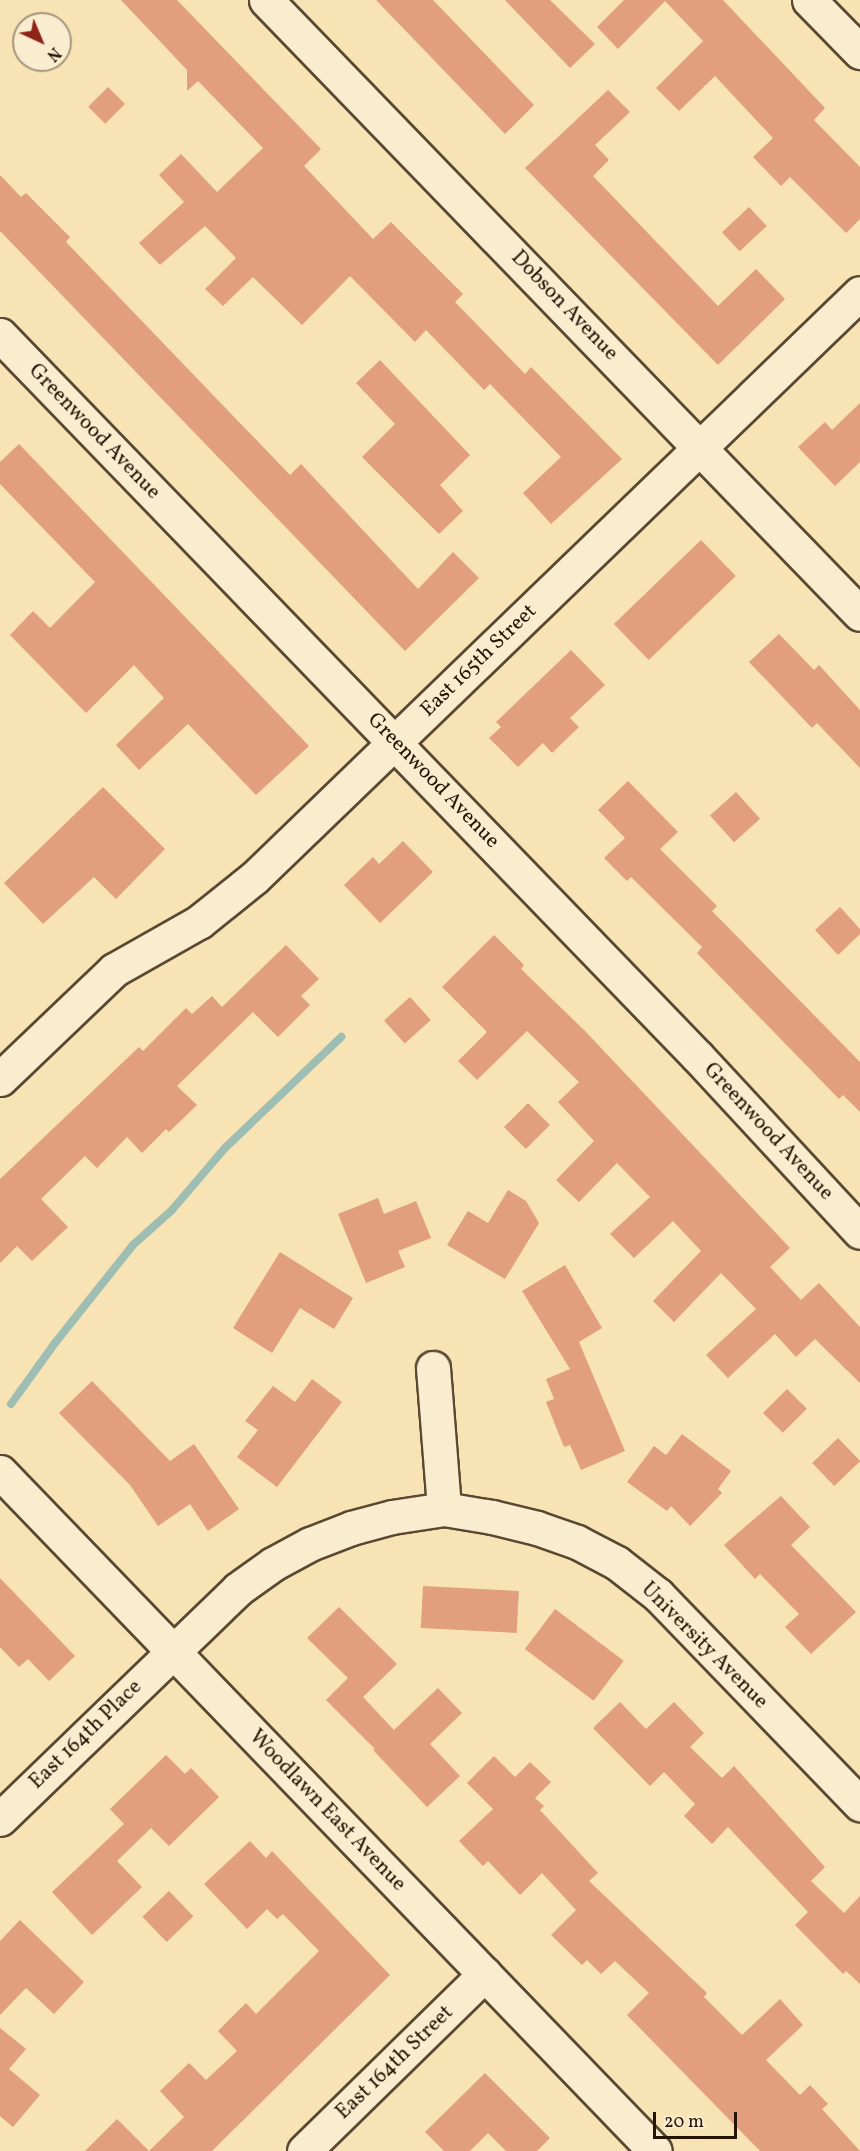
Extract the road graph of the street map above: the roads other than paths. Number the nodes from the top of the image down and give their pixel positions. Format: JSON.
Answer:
{"nodes":[{"id":1,"x":266,"y":0,"type":"edge"},
{"id":2,"x":809,"y":0,"type":"edge"},
{"id":3,"x":860,"y":52,"type":"edge"},
{"id":4,"x":860,"y":293,"type":"edge"},
{"id":5,"x":0,"y":335,"type":"edge"},
{"id":6,"x":701,"y":447,"type":"junction"},
{"id":7,"x":860,"y":614,"type":"edge"},
{"id":8,"x":396,"y":742,"type":"junction"},
{"id":9,"x":0,"y":1079,"type":"edge"},
{"id":10,"x":860,"y":1232,"type":"edge"},
{"id":11,"x":433,"y":1368,"type":"dead end"},
{"id":12,"x":0,"y":1472,"type":"edge"},
{"id":13,"x":444,"y":1509,"type":"junction"},
{"id":14,"x":172,"y":1652,"type":"junction"},
{"id":15,"x":860,"y":1804,"type":"edge"},
{"id":16,"x":0,"y":1819,"type":"edge"},
{"id":17,"x":485,"y":1974,"type":"junction"},
{"id":18,"x":304,"y":2151,"type":"edge"},
{"id":19,"x":655,"y":2151,"type":"edge"}],
"edges":[{"from":1,"to":6,"type":"street","name":"Dobson Avenue"},
{"from":2,"to":3,"type":"street"},
{"from":4,"to":6,"type":"street","name":"East 165th Street"},
{"from":5,"to":8,"type":"street","name":"Greenwood Avenue"},
{"from":6,"to":7,"type":"street","name":"Dobson Avenue"},
{"from":6,"to":8,"type":"street","name":"East 165th Street"},
{"from":8,"to":9,"type":"street","name":"East 165th Street"},
{"from":8,"to":10,"type":"street","name":"Greenwood Avenue"},
{"from":11,"to":13,"type":"street"},
{"from":12,"to":14,"type":"street","name":"Woodlawn East Avenue"},
{"from":13,"to":14,"type":"street","name":"University Avenue"},
{"from":13,"to":15,"type":"street","name":"University Avenue"},
{"from":14,"to":16,"type":"street","name":"East 164th Place"},
{"from":14,"to":17,"type":"street","name":"Woodlawn East Avenue"},
{"from":17,"to":18,"type":"street","name":"East 164th Street"},
{"from":17,"to":19,"type":"street","name":"Woodlawn East Avenue"}]}
